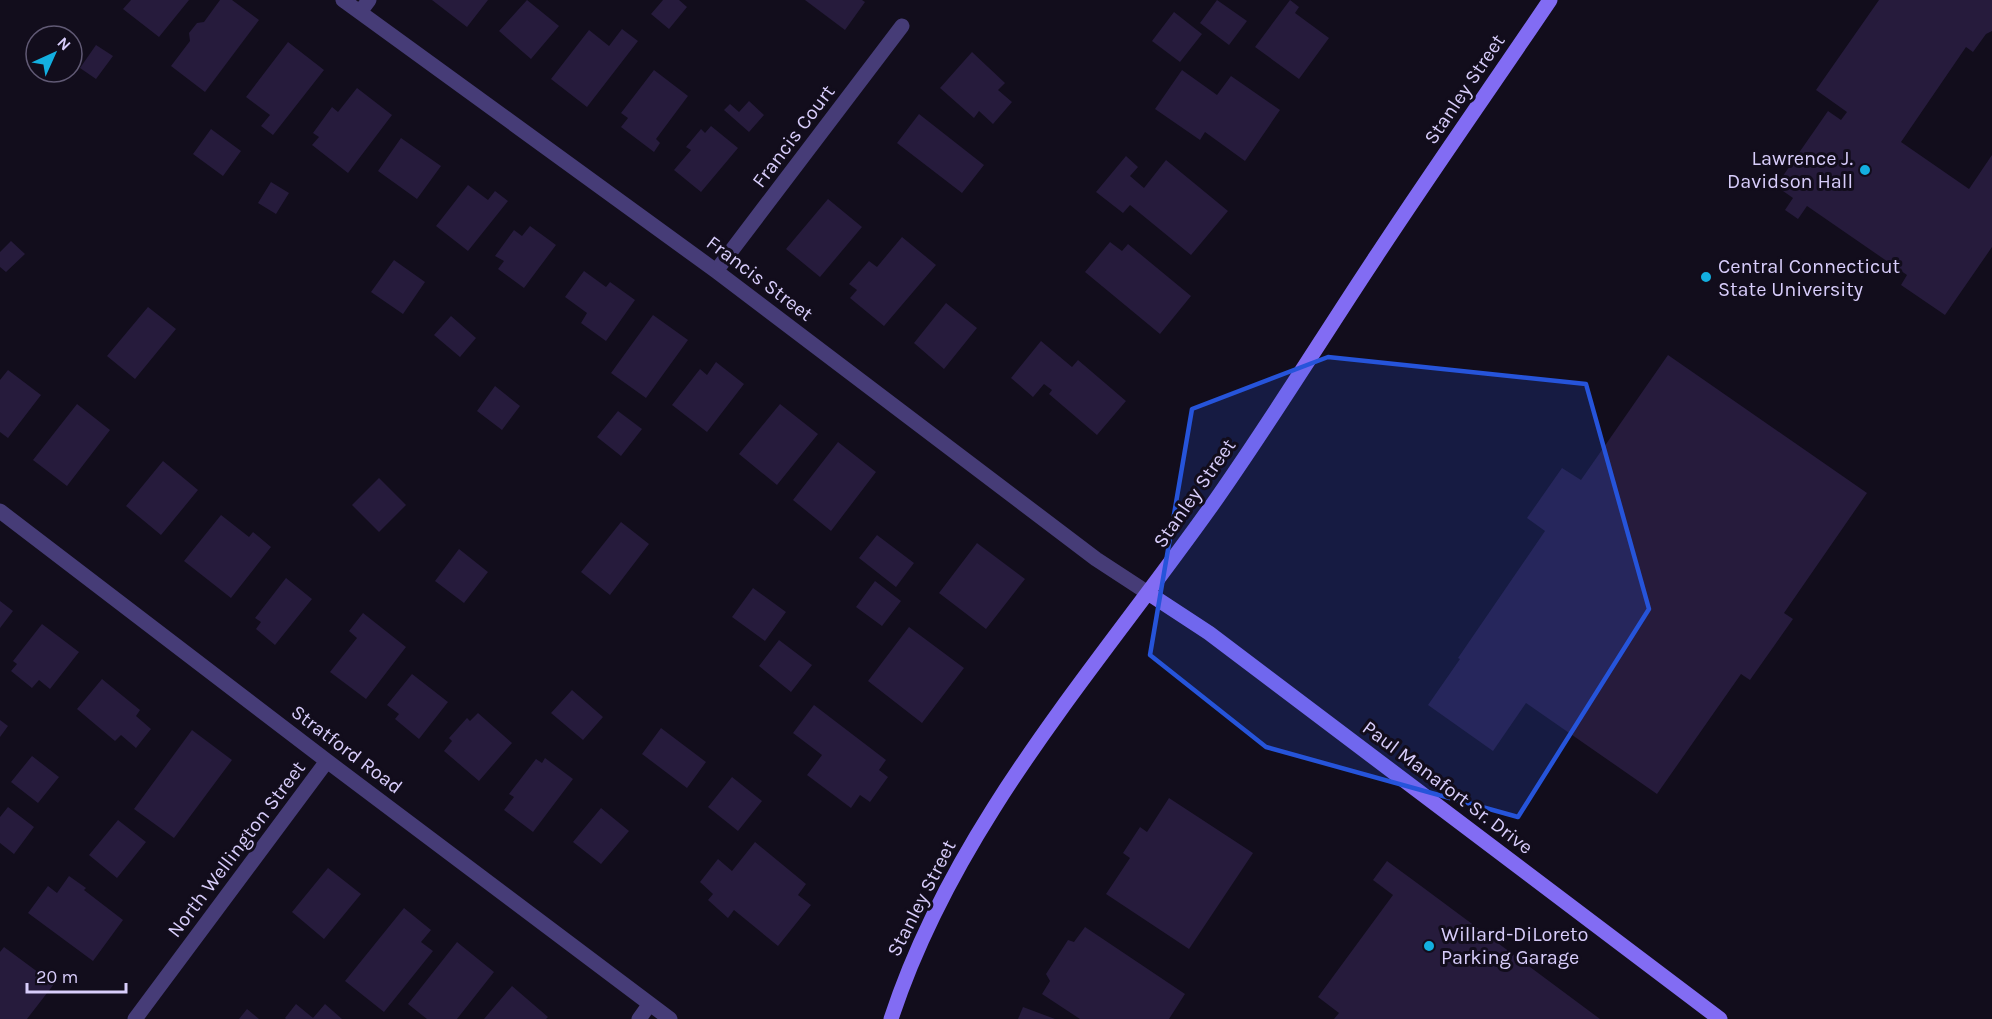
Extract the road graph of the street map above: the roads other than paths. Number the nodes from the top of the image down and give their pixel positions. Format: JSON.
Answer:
{"nodes":[{"id":1,"x":343,"y":0,"type":"edge"},
{"id":2,"x":1550,"y":0,"type":"edge"},
{"id":3,"x":364,"y":6,"type":"edge"},
{"id":4,"x":902,"y":26,"type":"dead end"},
{"id":5,"x":716,"y":271,"type":"junction"},
{"id":6,"x":0,"y":511,"type":"edge"},
{"id":7,"x":1148,"y":593,"type":"junction"},
{"id":8,"x":327,"y":761,"type":"junction"},
{"id":9,"x":649,"y":1005,"type":"junction"},
{"id":10,"x":135,"y":1019,"type":"edge"},
{"id":11,"x":639,"y":1019,"type":"edge"},
{"id":12,"x":670,"y":1019,"type":"edge"},
{"id":13,"x":891,"y":1019,"type":"edge"},
{"id":14,"x":1720,"y":1019,"type":"edge"}],
"edges":[{"from":1,"to":3,"type":"street","name":"Francis Street"},
{"from":2,"to":7,"type":"main road","name":"Stanley Street"},
{"from":3,"to":5,"type":"street","name":"Francis Street"},
{"from":4,"to":5,"type":"street","name":"Francis Court"},
{"from":5,"to":7,"type":"street","name":"Francis Street"},
{"from":6,"to":8,"type":"street","name":"Stratford Road"},
{"from":7,"to":13,"type":"main road","name":"Stanley Street"},
{"from":7,"to":14,"type":"main road","name":"Paul Manafort Sr. Drive"},
{"from":8,"to":9,"type":"street","name":"Stratford Road"},
{"from":8,"to":10,"type":"street","name":"North Wellington Street"},
{"from":9,"to":11,"type":"street"},
{"from":9,"to":12,"type":"street","name":"Stratford Road"}]}
